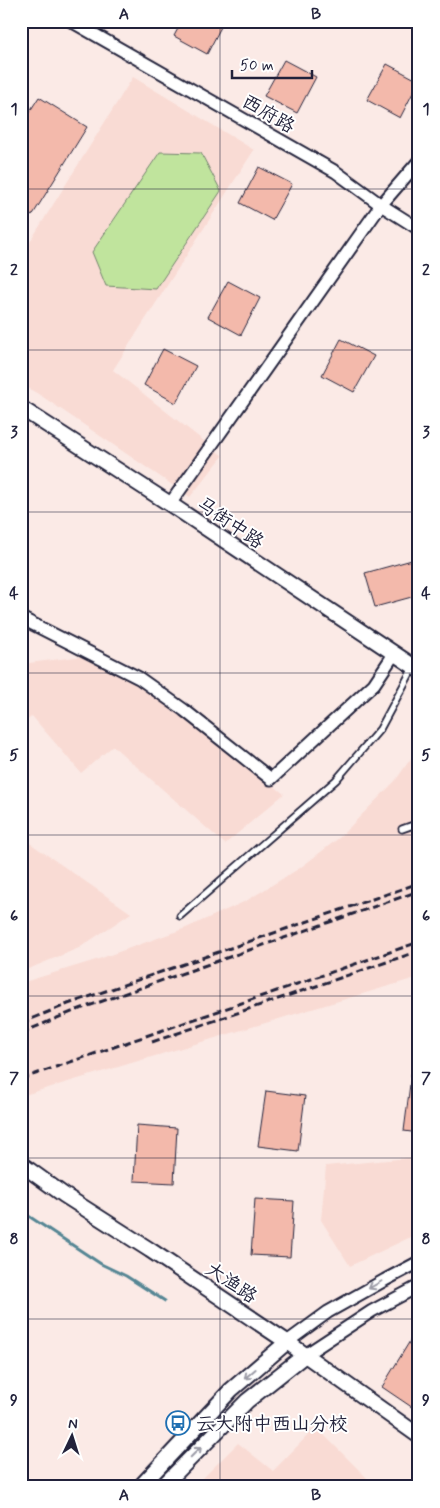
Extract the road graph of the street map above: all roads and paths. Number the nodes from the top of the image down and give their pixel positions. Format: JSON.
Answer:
{"nodes":[{"id":1,"x":71,"y":21,"type":"edge"},
{"id":2,"x":419,"y":161,"type":"edge"},
{"id":3,"x":381,"y":205,"type":"junction"},
{"id":4,"x":419,"y":229,"type":"edge"},
{"id":5,"x":21,"y":408,"type":"edge"},
{"id":6,"x":170,"y":504,"type":"junction"},
{"id":7,"x":21,"y":618,"type":"edge"},
{"id":8,"x":394,"y":654,"type":"junction"},
{"id":9,"x":416,"y":668,"type":"edge"},
{"id":10,"x":419,"y":823,"type":"edge"},
{"id":11,"x":402,"y":828,"type":"dead end"},
{"id":12,"x":180,"y":916,"type":"dead end"},
{"id":13,"x":21,"y":1164,"type":"edge"},
{"id":14,"x":419,"y":1262,"type":"edge"},
{"id":15,"x":419,"y":1286,"type":"edge"},
{"id":16,"x":287,"y":1342,"type":"junction"},
{"id":17,"x":306,"y":1355,"type":"junction"},
{"id":18,"x":419,"y":1436,"type":"edge"},
{"id":19,"x":140,"y":1487,"type":"edge"},
{"id":20,"x":162,"y":1487,"type":"edge"}],
"edges":[{"from":1,"to":3,"type":"street","name":"西府路"},
{"from":2,"to":3,"type":"street"},
{"from":3,"to":4,"type":"street","name":"西府路"},
{"from":3,"to":6,"type":"street"},
{"from":5,"to":6,"type":"street","name":"马街中路"},
{"from":6,"to":8,"type":"street","name":"马街中路"},
{"from":7,"to":8,"type":"street"},
{"from":8,"to":9,"type":"street","name":"马街中路"},
{"from":9,"to":12,"type":"lane"},
{"from":10,"to":11,"type":"lane"},
{"from":13,"to":16,"type":"street","name":"大渔路"},
{"from":14,"to":16,"type":"street","one_way":true},
{"from":15,"to":17,"type":"street"},
{"from":16,"to":17,"type":"street","name":"大渔路"},
{"from":16,"to":19,"type":"street","one_way":true},
{"from":17,"to":18,"type":"street","name":"大渔路"},
{"from":20,"to":17,"type":"street","one_way":true}]}
